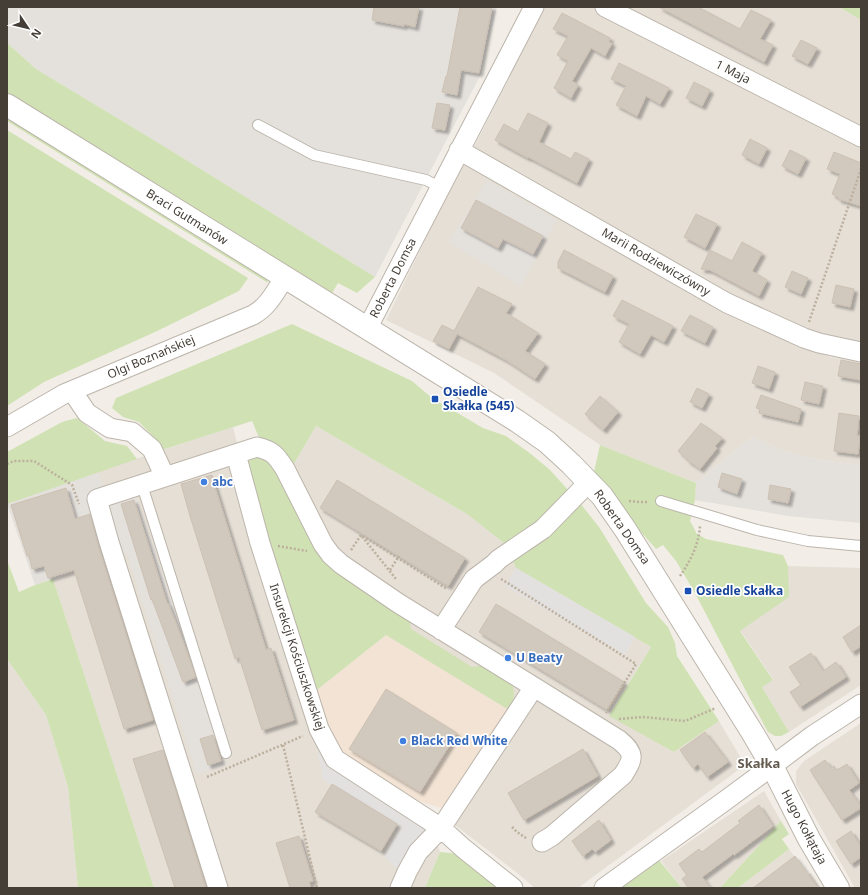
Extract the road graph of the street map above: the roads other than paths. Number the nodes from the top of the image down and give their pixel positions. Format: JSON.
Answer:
{"nodes":[{"id":1,"x":534,"y":7,"type":"edge"},
{"id":2,"x":605,"y":7,"type":"edge"},
{"id":3,"x":7,"y":105,"type":"edge"},
{"id":4,"x":258,"y":125,"type":"dead end"},
{"id":5,"x":861,"y":137,"type":"edge"},
{"id":6,"x":459,"y":150,"type":"junction"},
{"id":7,"x":440,"y":187,"type":"junction"},
{"id":8,"x":285,"y":277,"type":"junction"},
{"id":9,"x":367,"y":328,"type":"junction"},
{"id":10,"x":861,"y":352,"type":"edge"},
{"id":11,"x":72,"y":391,"type":"junction"},
{"id":12,"x":7,"y":427,"type":"edge"},
{"id":13,"x":236,"y":454,"type":"junction"},
{"id":14,"x":165,"y":477,"type":"junction"},
{"id":15,"x":589,"y":482,"type":"junction"},
{"id":16,"x":142,"y":485,"type":"junction"},
{"id":17,"x":660,"y":501,"type":"dead end"},
{"id":18,"x":861,"y":546,"type":"edge"},
{"id":19,"x":441,"y":630,"type":"junction"},
{"id":20,"x":534,"y":687,"type":"junction"},
{"id":21,"x":861,"y":704,"type":"edge"},
{"id":22,"x":226,"y":753,"type":"dead end"},
{"id":23,"x":772,"y":766,"type":"junction"},
{"id":24,"x":441,"y":828,"type":"junction"},
{"id":25,"x":536,"y":840,"type":"road end"},
{"id":26,"x":218,"y":888,"type":"edge"},
{"id":27,"x":400,"y":888,"type":"edge"},
{"id":28,"x":513,"y":888,"type":"edge"},
{"id":29,"x":604,"y":888,"type":"edge"},
{"id":30,"x":838,"y":888,"type":"edge"}],
"edges":[{"from":1,"to":6,"type":"street","name":"Roberta Domsa"},
{"from":2,"to":5,"type":"street","name":"1 Maja"},
{"from":3,"to":8,"type":"street","name":"Braci Gutmanów"},
{"from":4,"to":7,"type":"lane"},
{"from":6,"to":7,"type":"street","name":"Roberta Domsa"},
{"from":6,"to":10,"type":"street","name":"Marii Rodziewiczówny"},
{"from":7,"to":9,"type":"street","name":"Roberta Domsa"},
{"from":8,"to":9,"type":"street","name":"Braci Gutmanów"},
{"from":8,"to":11,"type":"street","name":"Olgi Boznańskiej"},
{"from":9,"to":15,"type":"street","name":"Roberta Domsa"},
{"from":11,"to":12,"type":"street","name":"Olgi Boznańskiej"},
{"from":11,"to":14,"type":"street"},
{"from":13,"to":14,"type":"street"},
{"from":13,"to":19,"type":"street"},
{"from":13,"to":24,"type":"street","name":"Insurekcji Kościuszkowskiej"},
{"from":14,"to":16,"type":"street"},
{"from":15,"to":19,"type":"street"},
{"from":15,"to":23,"type":"street","name":"Roberta Domsa"},
{"from":16,"to":22,"type":"lane"},
{"from":16,"to":26,"type":"street"},
{"from":17,"to":18,"type":"lane"},
{"from":19,"to":20,"type":"street"},
{"from":20,"to":24,"type":"street"},
{"from":20,"to":25,"type":"street"},
{"from":21,"to":23,"type":"street"},
{"from":23,"to":29,"type":"street"},
{"from":23,"to":30,"type":"street","name":"Hugo Kołłątaja"},
{"from":24,"to":27,"type":"street"},
{"from":24,"to":28,"type":"street","name":"Insurekcji Kościuszkowskiej"}]}
